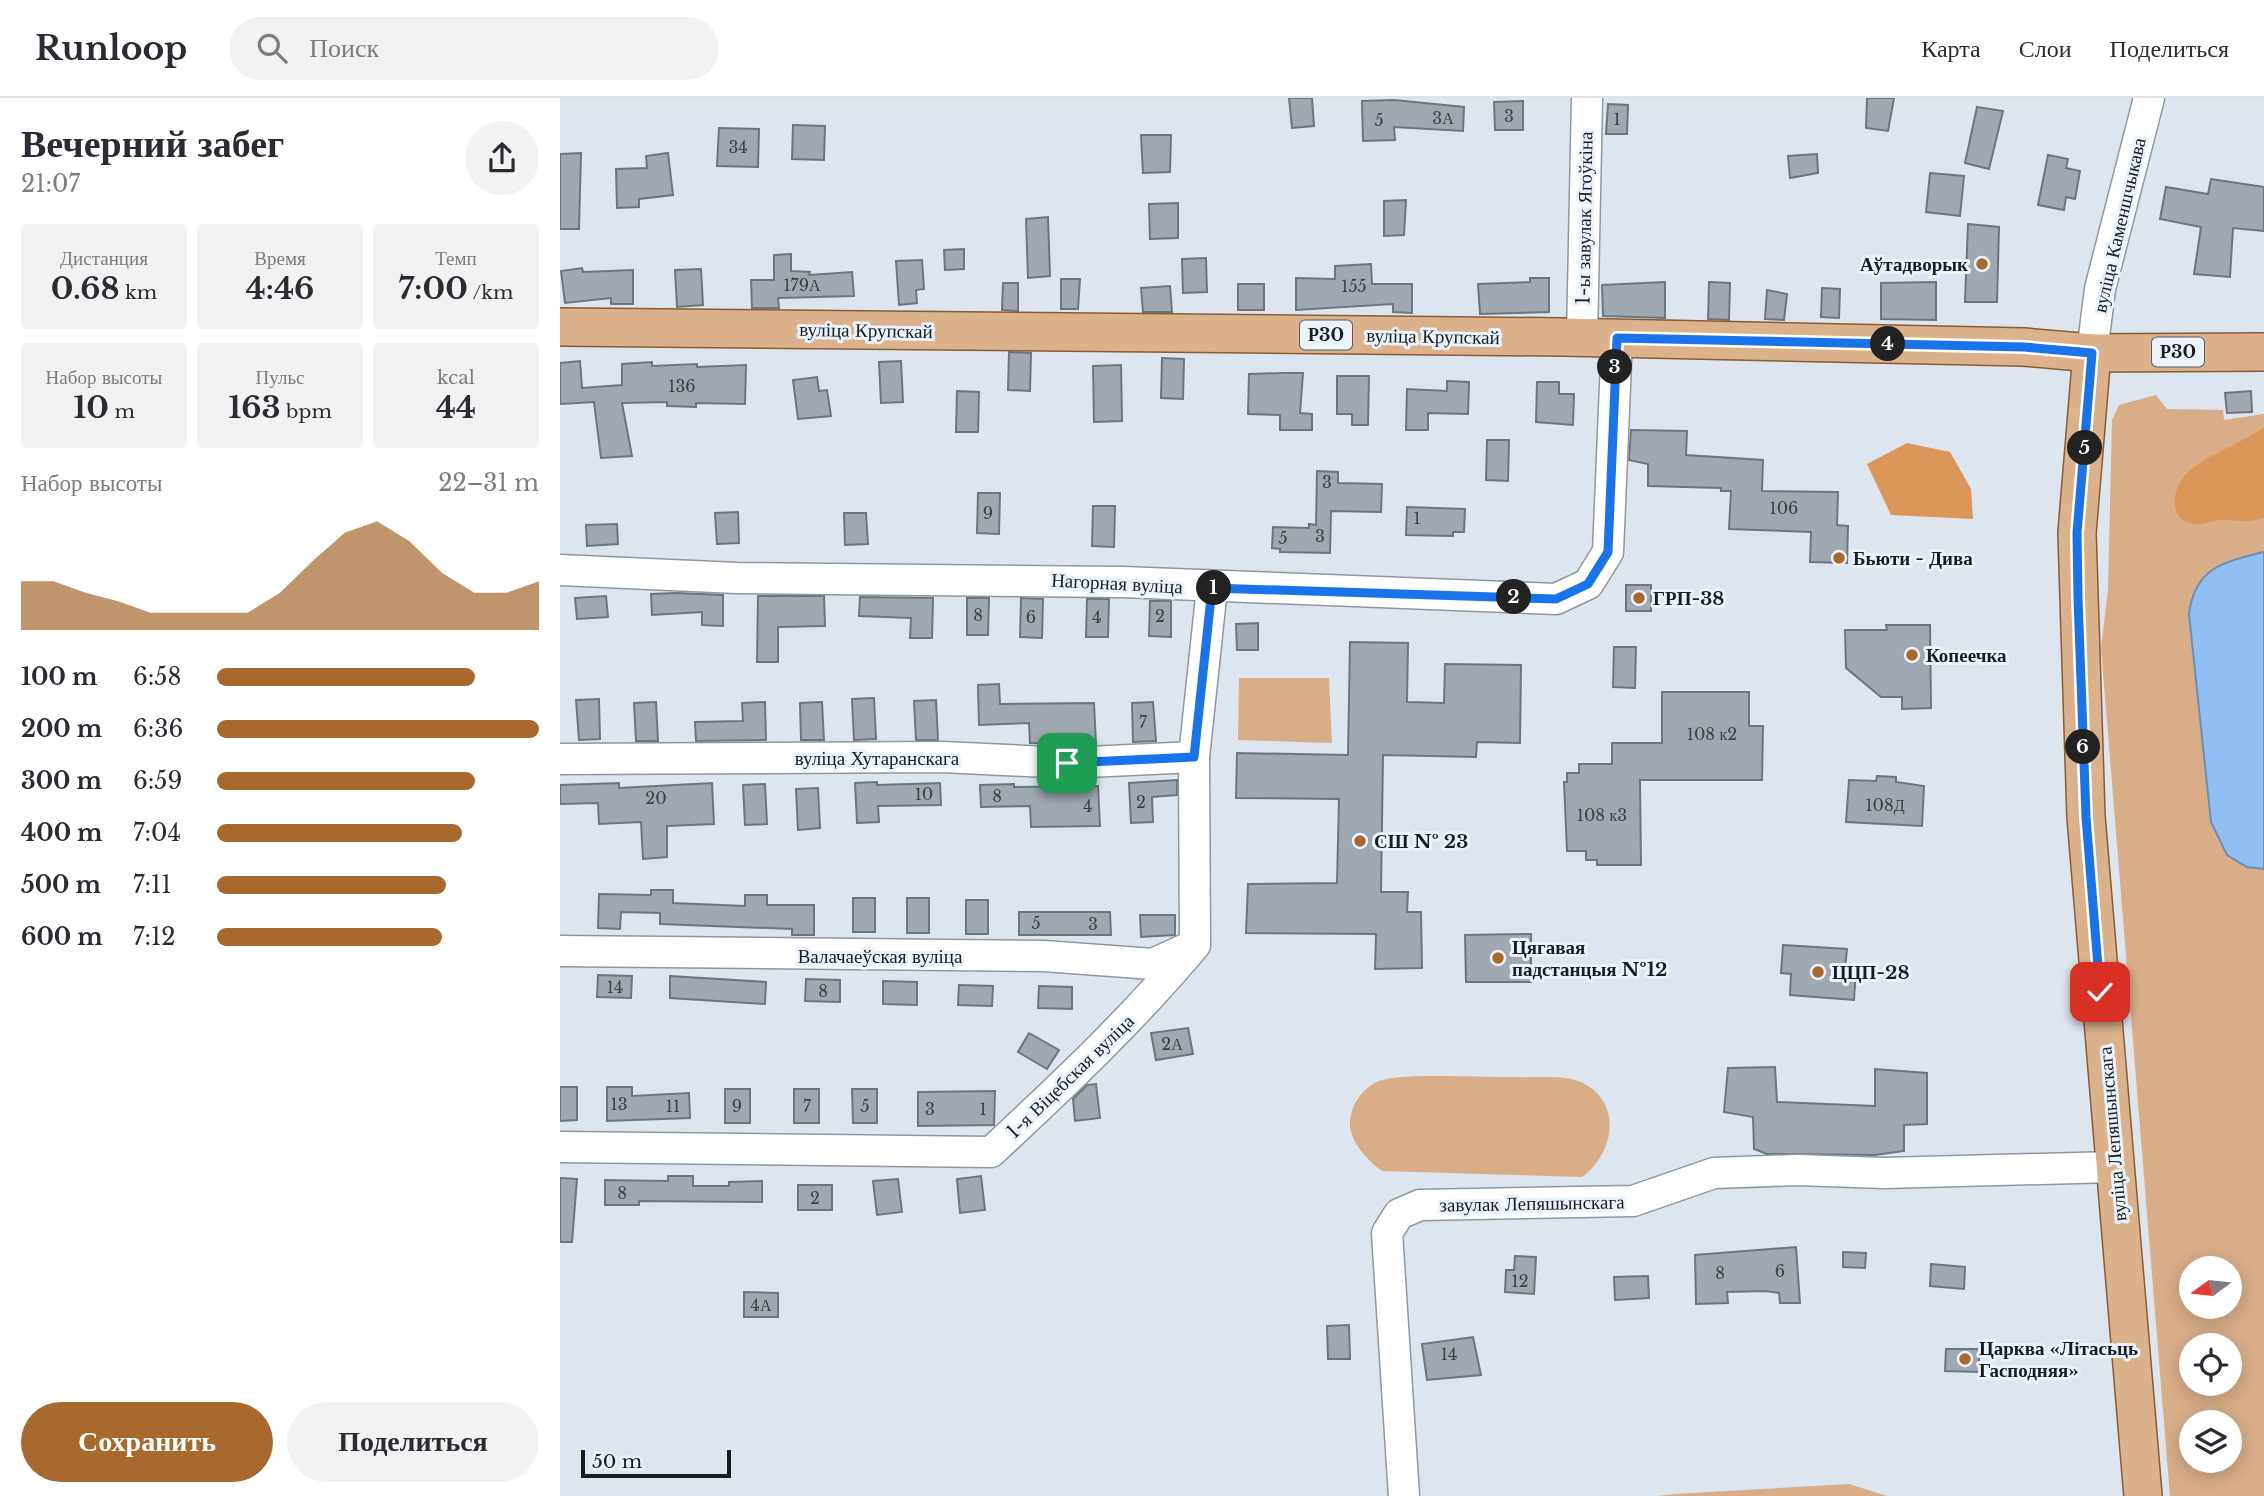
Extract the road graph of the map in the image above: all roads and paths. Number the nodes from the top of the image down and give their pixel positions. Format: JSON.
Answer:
{"nodes":[{"id":1,"x":1587,"y":98,"type":"edge"},
{"id":2,"x":2149,"y":98,"type":"edge"},
{"id":3,"x":560,"y":327,"type":"edge"},
{"id":4,"x":1600,"y":338,"type":"junction"},
{"id":5,"x":2264,"y":352,"type":"edge"},
{"id":6,"x":2092,"y":353,"type":"junction"},
{"id":7,"x":560,"y":570,"type":"edge"},
{"id":8,"x":1212,"y":588,"type":"junction"},
{"id":9,"x":1194,"y":757,"type":"junction"},
{"id":10,"x":560,"y":759,"type":"edge"},
{"id":11,"x":1195,"y":945,"type":"junction"},
{"id":12,"x":560,"y":951,"type":"edge"},
{"id":13,"x":560,"y":1147,"type":"edge"},
{"id":14,"x":2114,"y":1167,"type":"junction"},
{"id":15,"x":1404,"y":1496,"type":"edge"},
{"id":16,"x":2143,"y":1496,"type":"edge"}],
"edges":[{"from":1,"to":4,"type":"street","name":"1-ы завулак Ягоўкіна"},
{"from":2,"to":6,"type":"street","name":"вуліца Каменшчыкава"},
{"from":3,"to":4,"type":"main road","name":"вуліца Крупскай","number":"Р30"},
{"from":4,"to":6,"type":"main road","name":"вуліца Крупскай","number":"Р30"},
{"from":4,"to":8,"type":"street","name":"Нагорная вуліца"},
{"from":5,"to":6,"type":"main road","name":"вуліца Крупскай","number":"Р30"},
{"from":6,"to":14,"type":"main road","name":"вуліца Лепяшынскага"},
{"from":7,"to":8,"type":"street","name":"Нагорная вуліца"},
{"from":8,"to":9,"type":"street"},
{"from":9,"to":10,"type":"street","name":"вуліца Хутаранскага"},
{"from":9,"to":11,"type":"street"},
{"from":11,"to":12,"type":"street","name":"Валачаеўская вуліца"},
{"from":11,"to":13,"type":"street","name":"1-я Віцебская вуліца"},
{"from":14,"to":15,"type":"street","name":"завулак Лепяшынскага"},
{"from":14,"to":16,"type":"main road","name":"вуліца Лепяшынскага"}]}
